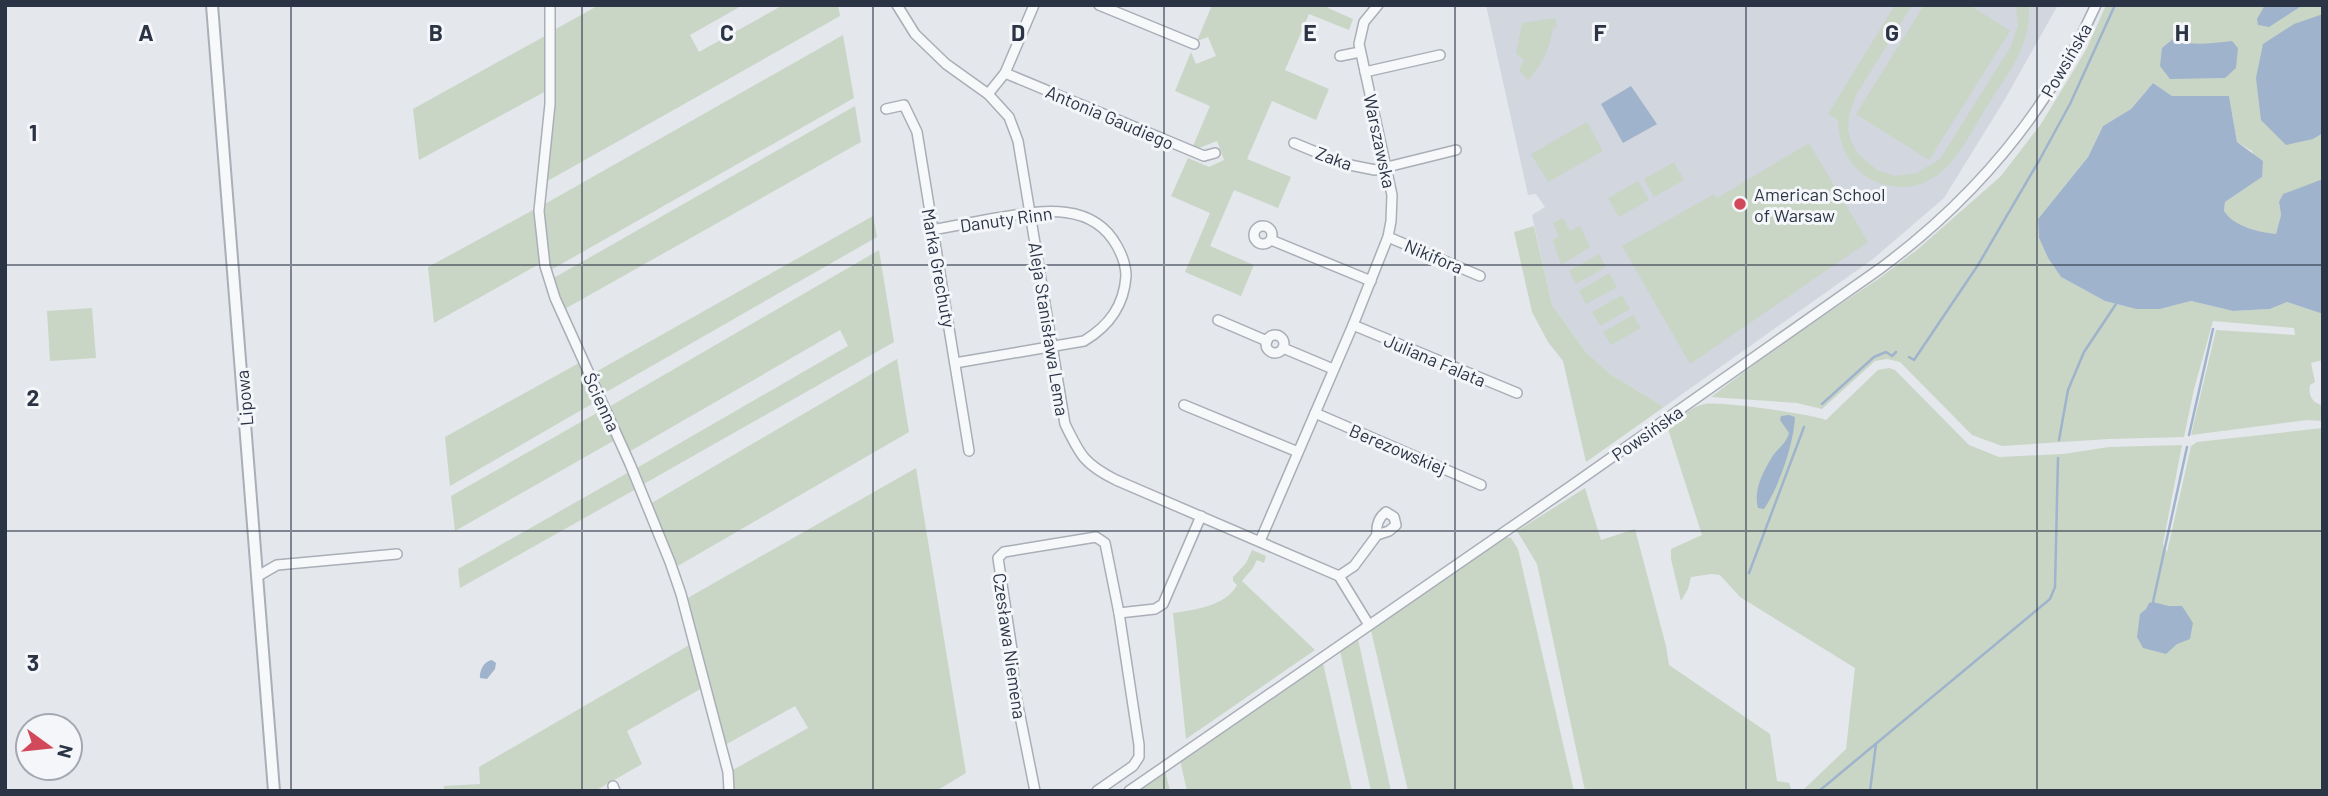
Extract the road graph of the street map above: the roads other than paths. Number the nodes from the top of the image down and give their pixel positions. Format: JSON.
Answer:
{"nodes":[{"id":1,"x":212,"y":5,"type":"edge"},
{"id":2,"x":550,"y":5,"type":"edge"},
{"id":3,"x":897,"y":5,"type":"edge"},
{"id":4,"x":1034,"y":5,"type":"edge"},
{"id":5,"x":1099,"y":5,"type":"edge"},
{"id":6,"x":1378,"y":5,"type":"edge"},
{"id":7,"x":2096,"y":5,"type":"edge"},
{"id":8,"x":1194,"y":44,"type":"dead end"},
{"id":9,"x":1360,"y":52,"type":"junction"},
{"id":10,"x":1440,"y":55,"type":"dead end"},
{"id":11,"x":1340,"y":56,"type":"dead end"},
{"id":12,"x":1365,"y":72,"type":"junction"},
{"id":13,"x":1006,"y":73,"type":"junction"},
{"id":14,"x":988,"y":94,"type":"junction"},
{"id":15,"x":886,"y":109,"type":"dead end"},
{"id":16,"x":1294,"y":143,"type":"dead end"},
{"id":17,"x":1457,"y":150,"type":"dead end"},
{"id":18,"x":1215,"y":153,"type":"dead end"},
{"id":19,"x":1386,"y":166,"type":"junction"},
{"id":20,"x":1030,"y":212,"type":"junction"},
{"id":21,"x":932,"y":230,"type":"junction"},
{"id":22,"x":1388,"y":237,"type":"junction"},
{"id":23,"x":1271,"y":240,"type":"dead end"},
{"id":24,"x":1480,"y":275,"type":"dead end"},
{"id":25,"x":1371,"y":281,"type":"junction"},
{"id":26,"x":1218,"y":320,"type":"dead end"},
{"id":27,"x":1353,"y":325,"type":"junction"},
{"id":28,"x":1051,"y":348,"type":"junction"},
{"id":29,"x":955,"y":363,"type":"junction"},
{"id":30,"x":1333,"y":369,"type":"junction"},
{"id":31,"x":1517,"y":393,"type":"dead end"},
{"id":32,"x":1184,"y":405,"type":"dead end"},
{"id":33,"x":1315,"y":413,"type":"junction"},
{"id":34,"x":969,"y":451,"type":"dead end"},
{"id":35,"x":1297,"y":452,"type":"junction"},
{"id":36,"x":1481,"y":485,"type":"dead end"},
{"id":37,"x":1201,"y":516,"type":"junction"},
{"id":38,"x":1377,"y":535,"type":"dead end"},
{"id":39,"x":1260,"y":541,"type":"junction"},
{"id":40,"x":397,"y":554,"type":"dead end"},
{"id":41,"x":258,"y":576,"type":"junction"},
{"id":42,"x":1339,"y":576,"type":"junction"},
{"id":43,"x":1119,"y":613,"type":"junction"},
{"id":44,"x":1369,"y":625,"type":"junction"},
{"id":45,"x":727,"y":789,"type":"edge"},
{"id":46,"x":274,"y":791,"type":"edge"},
{"id":47,"x":1035,"y":791,"type":"edge"},
{"id":48,"x":1097,"y":791,"type":"edge"},
{"id":49,"x":1129,"y":791,"type":"edge"}],
"edges":[{"from":1,"to":41,"type":"street","name":"Lipowa"},
{"from":2,"to":45,"type":"street","name":"Ścienna"},
{"from":3,"to":14,"type":"street","name":"Aleja Stanisława Lema"},
{"from":4,"to":13,"type":"street"},
{"from":5,"to":8,"type":"street"},
{"from":6,"to":9,"type":"street","name":"Warszawska"},
{"from":7,"to":44,"type":"street","name":"Powsińska"},
{"from":9,"to":11,"type":"street"},
{"from":9,"to":12,"type":"street","name":"Warszawska"},
{"from":10,"to":12,"type":"street"},
{"from":12,"to":19,"type":"street","name":"Warszawska"},
{"from":13,"to":14,"type":"street"},
{"from":13,"to":18,"type":"street","name":"Antonia Gaudiego"},
{"from":14,"to":20,"type":"street","name":"Aleja Stanisława Lema"},
{"from":15,"to":21,"type":"street","name":"Marka Grechuty"},
{"from":16,"to":19,"type":"street","name":"Zaka"},
{"from":17,"to":19,"type":"street","name":"Zaka"},
{"from":19,"to":22,"type":"street","name":"Warszawska"},
{"from":20,"to":21,"type":"street","name":"Danuty Rinn"},
{"from":20,"to":28,"type":"street","name":"Aleja Stanisława Lema"},
{"from":20,"to":28,"type":"street","name":"Danuty Rinn"},
{"from":21,"to":29,"type":"street","name":"Marka Grechuty"},
{"from":22,"to":24,"type":"street","name":"Nikifora"},
{"from":22,"to":25,"type":"street","name":"Warszawska"},
{"from":23,"to":25,"type":"street"},
{"from":25,"to":27,"type":"street","name":"Warszawska"},
{"from":26,"to":30,"type":"street"},
{"from":27,"to":30,"type":"street","name":"Warszawska"},
{"from":27,"to":31,"type":"street","name":"Juliana Falata"},
{"from":28,"to":29,"type":"street","name":"Danuty Rinn"},
{"from":28,"to":37,"type":"street","name":"Aleja Stanisława Lema"},
{"from":29,"to":34,"type":"street","name":"Marka Grechuty"},
{"from":30,"to":33,"type":"street","name":"Warszawska"},
{"from":32,"to":35,"type":"street"},
{"from":33,"to":35,"type":"street","name":"Warszawska"},
{"from":33,"to":36,"type":"street","name":"Berezowskiej"},
{"from":35,"to":39,"type":"street","name":"Warszawska"},
{"from":37,"to":39,"type":"street","name":"Aleja Stanisława Lema"},
{"from":37,"to":43,"type":"street"},
{"from":38,"to":42,"type":"street"},
{"from":39,"to":42,"type":"street","name":"Aleja Stanisława Lema"},
{"from":40,"to":41,"type":"street"},
{"from":41,"to":46,"type":"street","name":"Lipowa"},
{"from":42,"to":44,"type":"street"},
{"from":43,"to":47,"type":"street","name":"Czesława Niemena"},
{"from":43,"to":48,"type":"street","name":"Czesława Niemena"},
{"from":44,"to":49,"type":"street","name":"Powsińska"}]}
